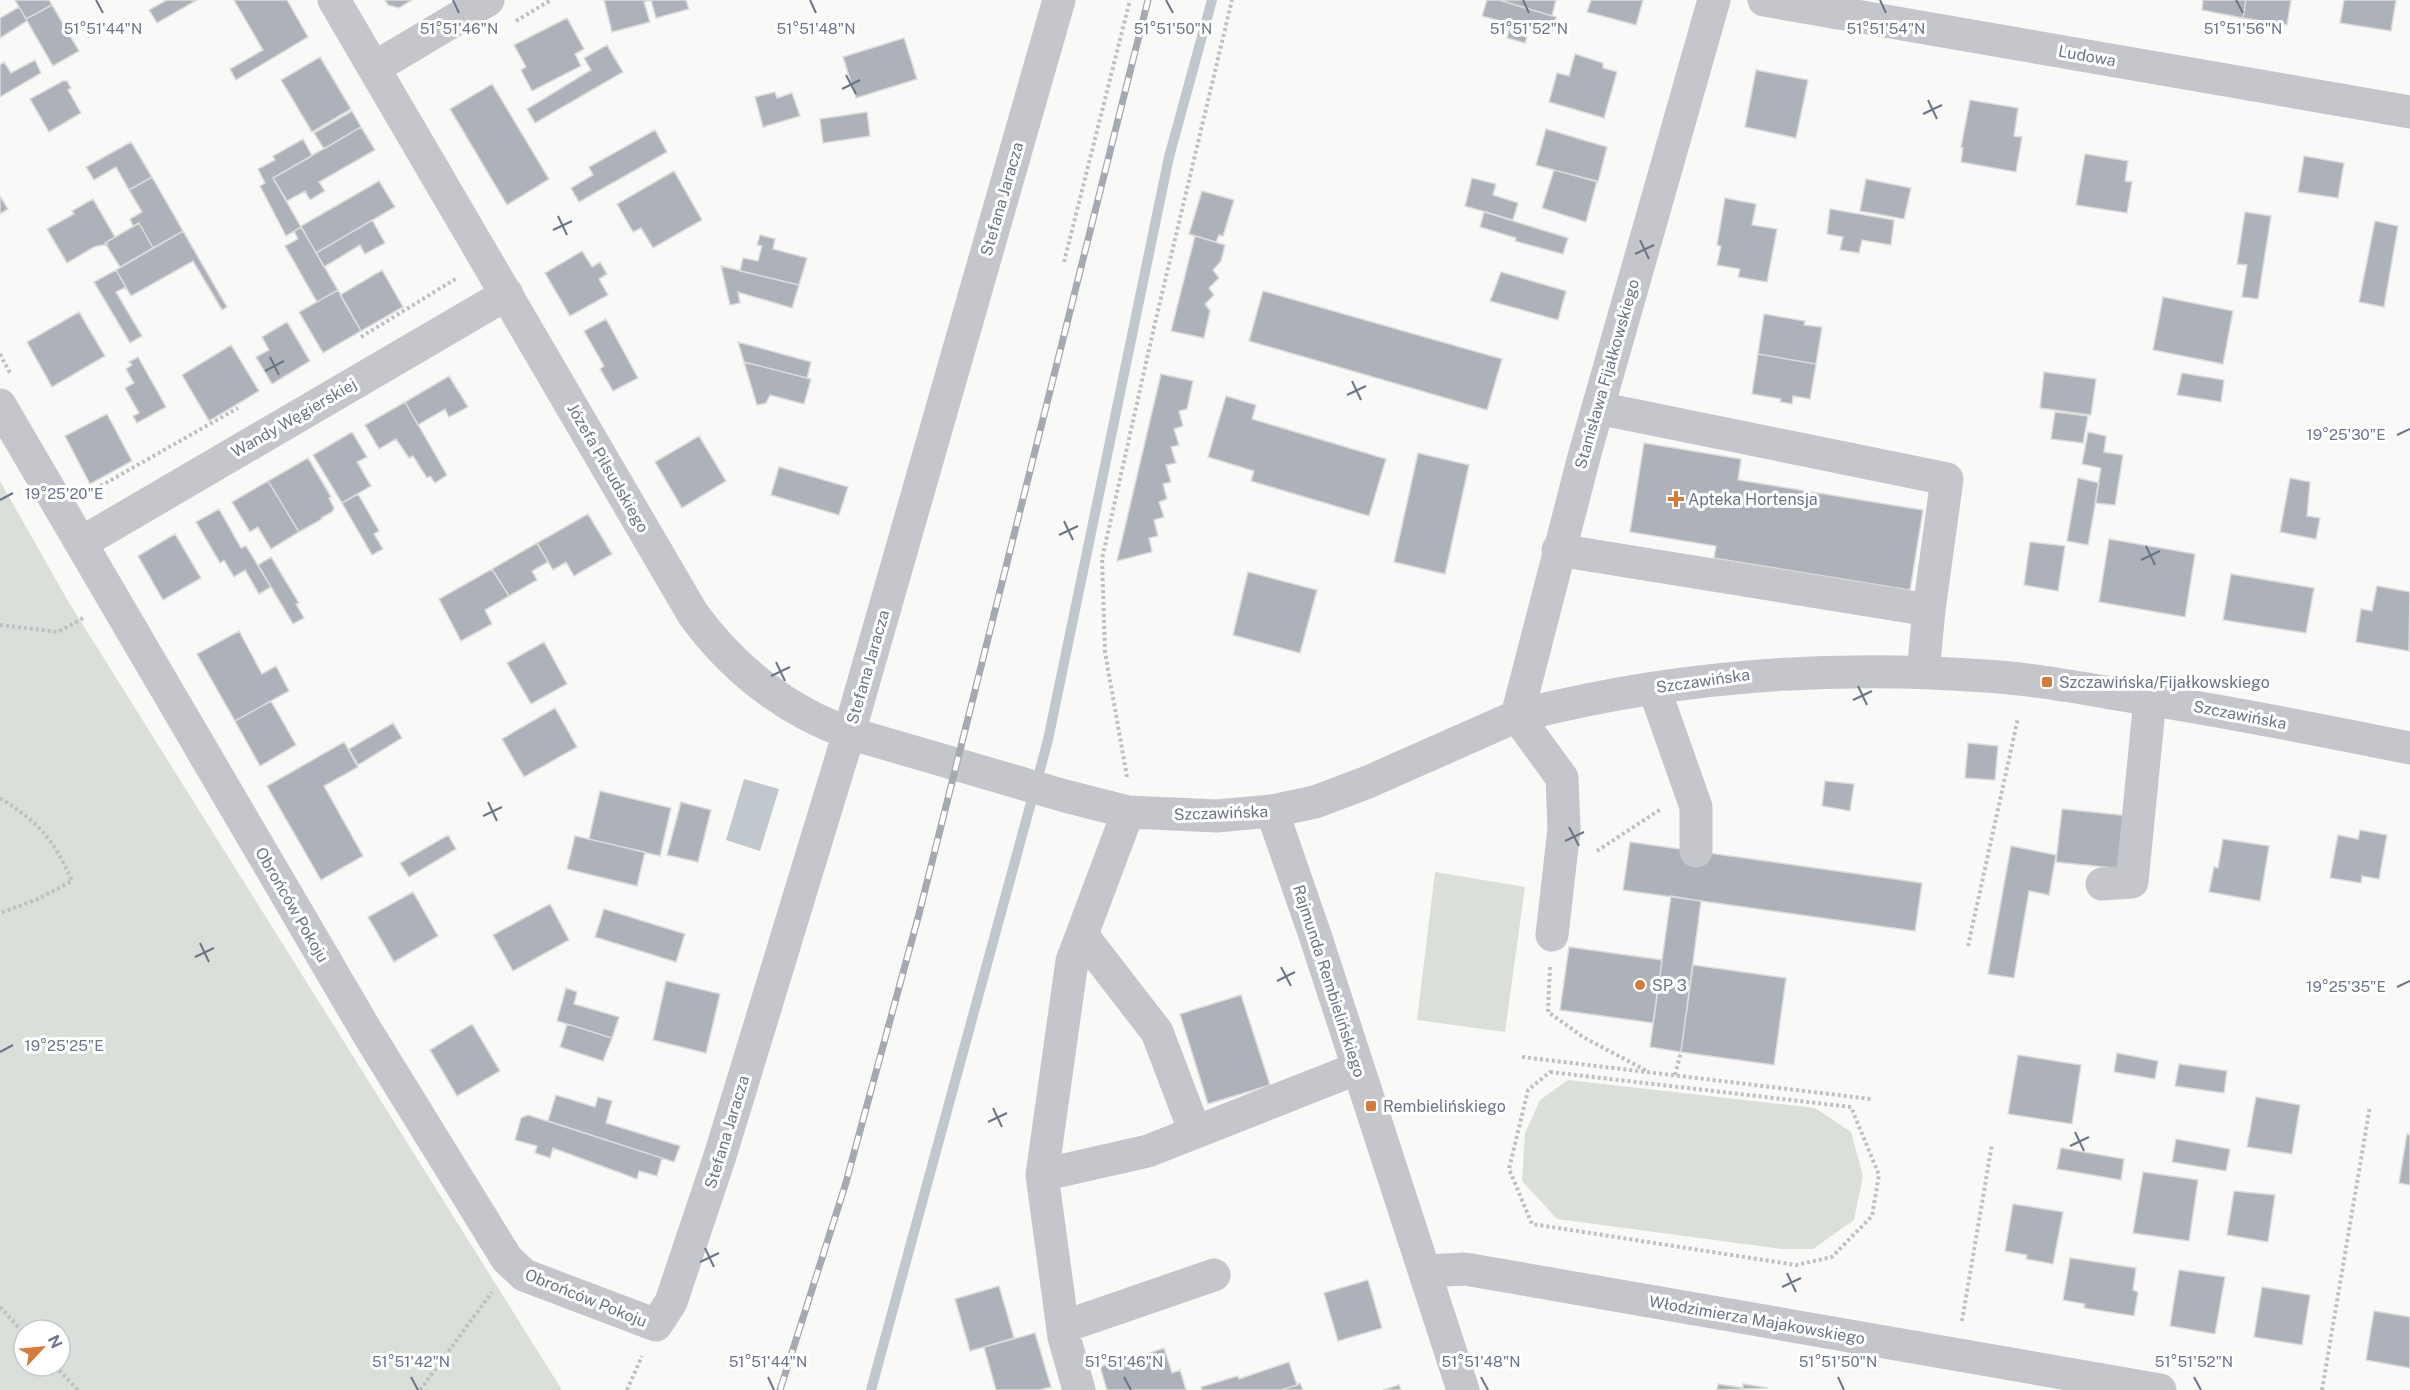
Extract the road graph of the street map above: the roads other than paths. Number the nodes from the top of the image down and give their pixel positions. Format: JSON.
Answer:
{"nodes":[{"id":1,"x":334,"y":0,"type":"edge"},
{"id":2,"x":488,"y":0,"type":"edge"},
{"id":3,"x":1059,"y":0,"type":"edge"},
{"id":4,"x":1714,"y":0,"type":"edge"},
{"id":5,"x":1764,"y":0,"type":"edge"},
{"id":6,"x":375,"y":68,"type":"junction"},
{"id":7,"x":2410,"y":112,"type":"edge"},
{"id":8,"x":507,"y":294,"type":"junction"},
{"id":9,"x":0,"y":405,"type":"edge"},
{"id":10,"x":1598,"y":408,"type":"junction"},
{"id":11,"x":81,"y":543,"type":"junction"},
{"id":12,"x":1558,"y":550,"type":"junction"},
{"id":13,"x":1929,"y":610,"type":"junction"},
{"id":14,"x":1923,"y":673,"type":"junction"},
{"id":15,"x":1654,"y":688,"type":"junction"},
{"id":16,"x":2150,"y":699,"type":"junction"},
{"id":17,"x":1517,"y":716,"type":"junction"},
{"id":18,"x":849,"y":734,"type":"junction"},
{"id":19,"x":2410,"y":748,"type":"edge"},
{"id":20,"x":1016,"y":782,"type":"joint"},
{"id":21,"x":1128,"y":798,"type":"junction"},
{"id":22,"x":1272,"y":811,"type":"junction"},
{"id":23,"x":1696,"y":851,"type":"dead end"},
{"id":24,"x":2102,"y":884,"type":"dead end"},
{"id":25,"x":1082,"y":935,"type":"junction"},
{"id":26,"x":1552,"y":935,"type":"road end"},
{"id":27,"x":1358,"y":1068,"type":"junction"},
{"id":28,"x":1195,"y":1132,"type":"junction"},
{"id":29,"x":1042,"y":1175,"type":"junction"},
{"id":30,"x":1425,"y":1270,"type":"junction"},
{"id":31,"x":1214,"y":1275,"type":"dead end"},
{"id":32,"x":656,"y":1325,"type":"joint"},
{"id":33,"x":1063,"y":1326,"type":"junction"},
{"id":34,"x":1079,"y":1390,"type":"edge"},
{"id":35,"x":1463,"y":1390,"type":"edge"},
{"id":36,"x":2160,"y":1390,"type":"edge"}],
"edges":[{"from":1,"to":6,"type":"street","name":"Józefa Piłsudskiego"},
{"from":2,"to":6,"type":"street"},
{"from":3,"to":18,"type":"street","name":"Stefana Jaracza"},
{"from":4,"to":10,"type":"street","name":"Stanisława Fijałkowskiego"},
{"from":5,"to":7,"type":"street","name":"Ludowa"},
{"from":6,"to":8,"type":"street","name":"Józefa Piłsudskiego"},
{"from":8,"to":11,"type":"street","name":"Wandy Węgierskiej"},
{"from":8,"to":18,"type":"street","name":"Józefa Piłsudskiego"},
{"from":9,"to":11,"type":"street","name":"Obrońców Pokoju"},
{"from":10,"to":12,"type":"street","name":"Stanisława Fijałkowskiego"},
{"from":10,"to":13,"type":"street"},
{"from":11,"to":32,"type":"street","name":"Obrońców Pokoju"},
{"from":12,"to":13,"type":"street"},
{"from":12,"to":17,"type":"street","name":"Stanisława Fijałkowskiego"},
{"from":13,"to":14,"type":"street"},
{"from":14,"to":15,"type":"street","name":"Szczawińska"},
{"from":14,"to":16,"type":"street","name":"Szczawińska"},
{"from":15,"to":17,"type":"street","name":"Szczawińska"},
{"from":15,"to":23,"type":"street"},
{"from":16,"to":19,"type":"street","name":"Szczawińska"},
{"from":16,"to":24,"type":"street"},
{"from":17,"to":22,"type":"street","name":"Szczawińska"},
{"from":17,"to":26,"type":"street"},
{"from":18,"to":20,"type":"street","name":"Józefa Piłsudskiego"},
{"from":18,"to":32,"type":"street","name":"Stefana Jaracza"},
{"from":20,"to":21,"type":"street","name":"Szczawińska"},
{"from":21,"to":22,"type":"street","name":"Szczawińska"},
{"from":21,"to":25,"type":"street"},
{"from":22,"to":27,"type":"street","name":"Rajmunda Rembielińskiego"},
{"from":25,"to":28,"type":"street"},
{"from":25,"to":29,"type":"street"},
{"from":27,"to":28,"type":"street"},
{"from":27,"to":30,"type":"street","name":"Rajmunda Rembielińskiego"},
{"from":28,"to":29,"type":"street"},
{"from":29,"to":33,"type":"street"},
{"from":30,"to":35,"type":"street","name":"Rajmunda Rembielińskiego"},
{"from":30,"to":36,"type":"street","name":"Włodzimierza Majakowskiego"},
{"from":31,"to":33,"type":"street"},
{"from":33,"to":34,"type":"street"}]}
